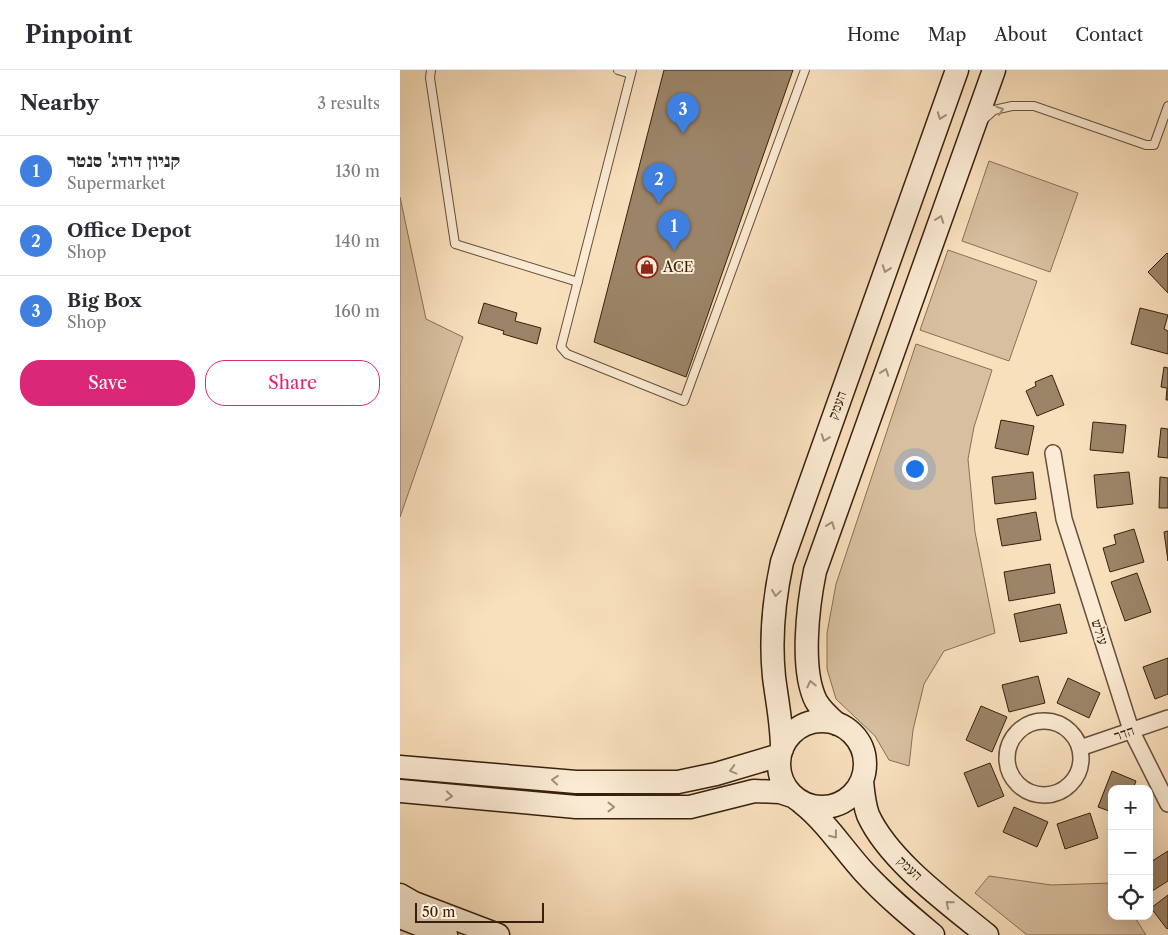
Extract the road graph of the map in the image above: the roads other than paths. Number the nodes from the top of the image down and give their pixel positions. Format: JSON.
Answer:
{"nodes":[{"id":1,"x":431,"y":70,"type":"edge"},
{"id":2,"x":618,"y":70,"type":"edge"},
{"id":3,"x":805,"y":70,"type":"edge"},
{"id":4,"x":958,"y":70,"type":"edge"},
{"id":5,"x":994,"y":70,"type":"edge"},
{"id":6,"x":631,"y":72,"type":"edge"},
{"id":7,"x":1168,"y":106,"type":"edge"},
{"id":8,"x":972,"y":130,"type":"junction"},
{"id":9,"x":578,"y":282,"type":"junction"},
{"id":10,"x":1053,"y":453,"type":"dead end"},
{"id":11,"x":1168,"y":718,"type":"edge"},
{"id":12,"x":837,"y":724,"type":"junction"},
{"id":13,"x":1131,"y":730,"type":"junction"},
{"id":14,"x":1080,"y":748,"type":"junction"},
{"id":15,"x":781,"y":752,"type":"junction"},
{"id":16,"x":400,"y":767,"type":"edge"},
{"id":17,"x":862,"y":780,"type":"junction"},
{"id":18,"x":404,"y":794,"type":"edge"},
{"id":19,"x":796,"y":798,"type":"junction"},
{"id":20,"x":1168,"y":804,"type":"edge"},
{"id":21,"x":400,"y":895,"type":"edge"},
{"id":22,"x":400,"y":917,"type":"edge"},
{"id":23,"x":446,"y":935,"type":"edge"},
{"id":24,"x":498,"y":935,"type":"edge"},
{"id":25,"x":933,"y":935,"type":"edge"},
{"id":26,"x":987,"y":935,"type":"edge"}],
"edges":[{"from":1,"to":9,"type":"lane"},
{"from":2,"to":6,"type":"lane"},
{"from":3,"to":9,"type":"lane"},
{"from":4,"to":15,"type":"main road","name":"העמק","one_way":true},
{"from":5,"to":8,"type":"main road"},
{"from":6,"to":9,"type":"lane"},
{"from":8,"to":7,"type":"lane","one_way":true},
{"from":12,"to":8,"type":"main road","one_way":true},
{"from":10,"to":13,"type":"street","name":"עולש"},
{"from":11,"to":13,"type":"street","name":"הדר"},
{"from":12,"to":15,"type":"main road"},
{"from":12,"to":17,"type":"main road"},
{"from":13,"to":14,"type":"street","name":"הדר"},
{"from":13,"to":20,"type":"street","name":"עולש"},
{"from":14,"to":14,"type":"street"},
{"from":15,"to":16,"type":"main road","one_way":true},
{"from":15,"to":19,"type":"main road"},
{"from":17,"to":19,"type":"main road"},
{"from":26,"to":17,"type":"main road","name":"העמק","one_way":true},
{"from":18,"to":19,"type":"main road","one_way":true},
{"from":19,"to":25,"type":"main road","one_way":true},
{"from":21,"to":24,"type":"main road"},
{"from":22,"to":23,"type":"main road"}]}
